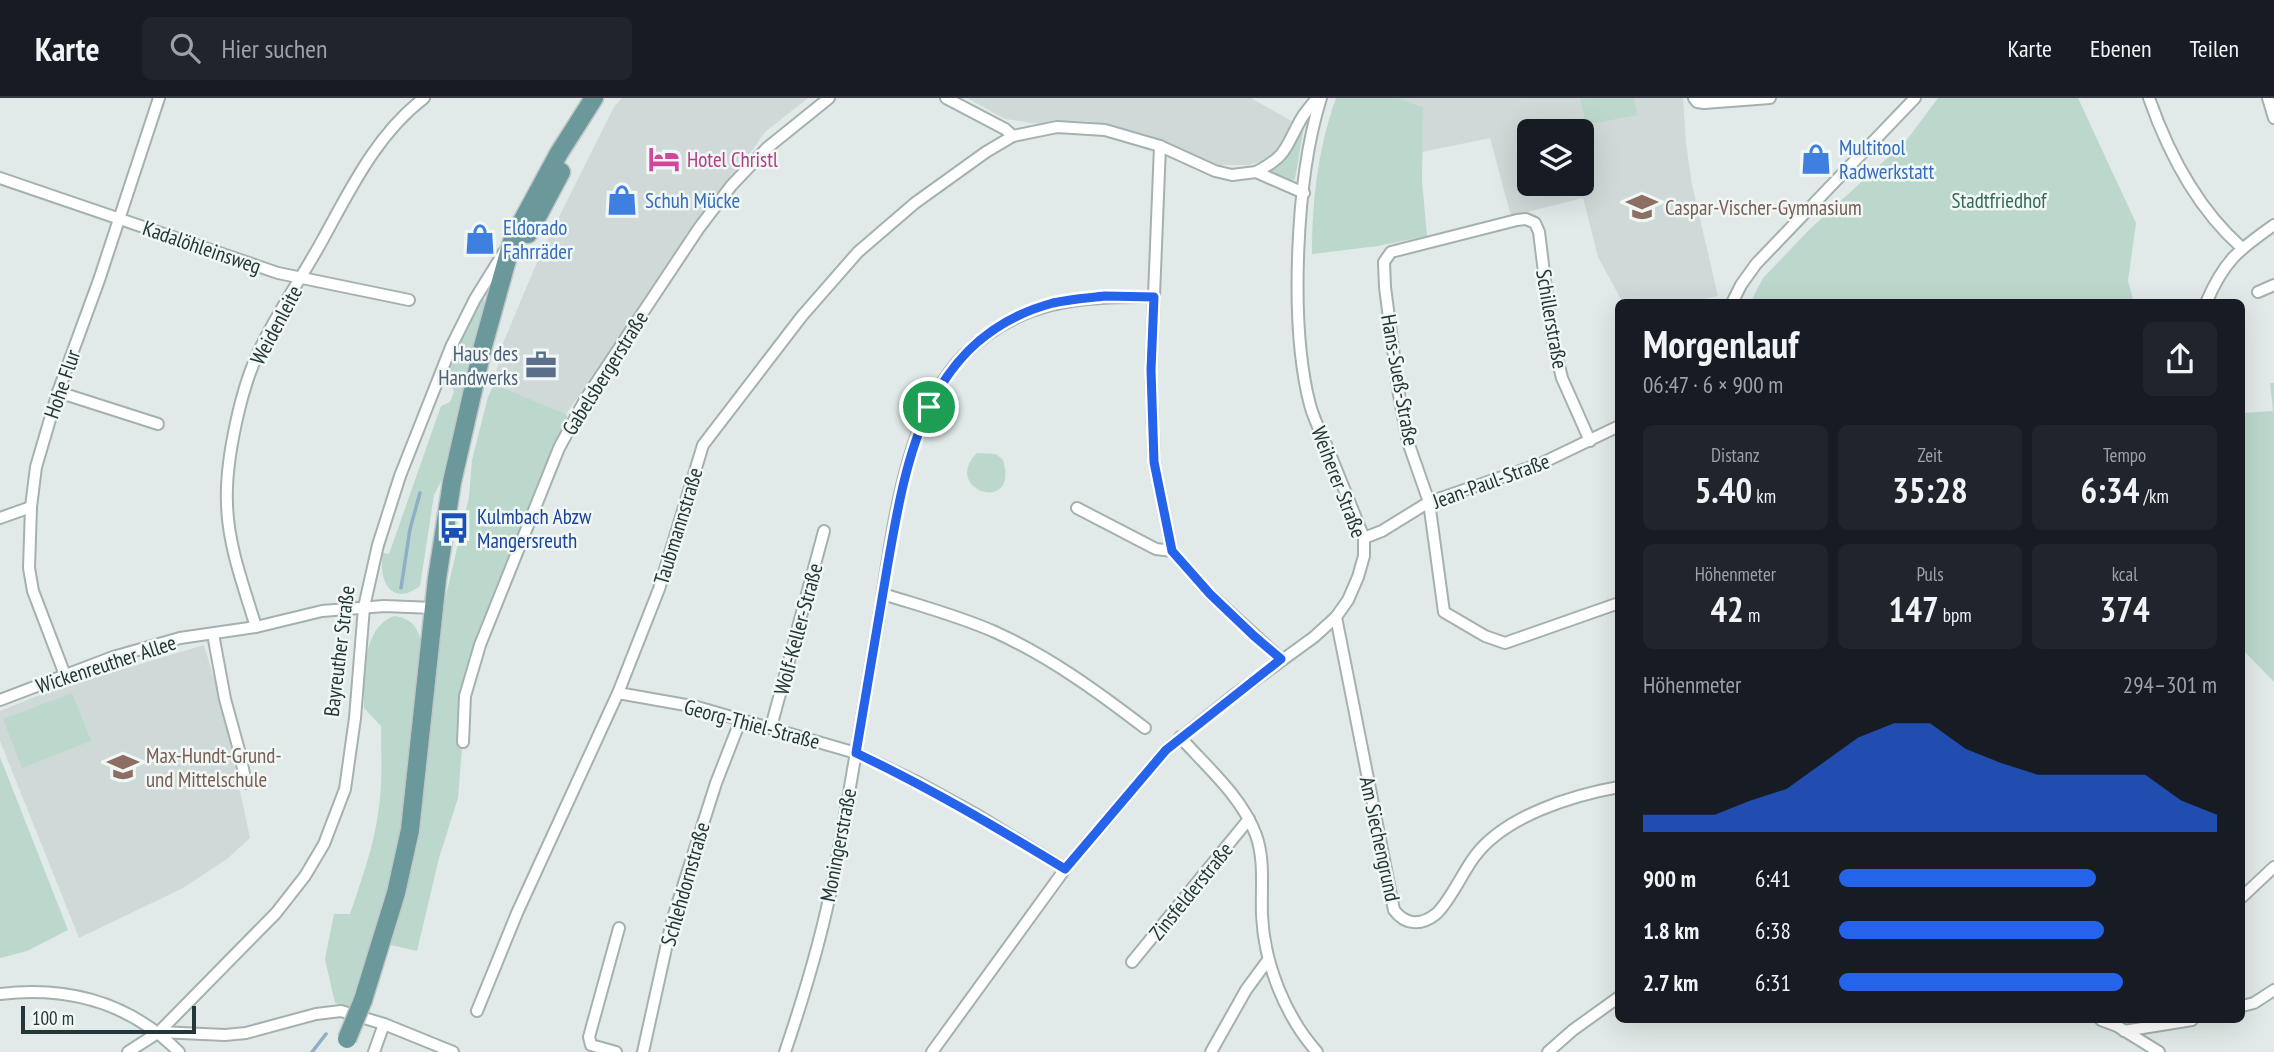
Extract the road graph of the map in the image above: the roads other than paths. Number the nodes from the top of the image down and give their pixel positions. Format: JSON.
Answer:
{"nodes":[{"id":1,"x":159,"y":98,"type":"edge"},
{"id":2,"x":424,"y":98,"type":"edge"},
{"id":3,"x":594,"y":98,"type":"edge"},
{"id":4,"x":608,"y":98,"type":"edge"},
{"id":5,"x":829,"y":98,"type":"edge"},
{"id":6,"x":946,"y":98,"type":"edge"},
{"id":7,"x":1319,"y":98,"type":"edge"},
{"id":8,"x":1694,"y":98,"type":"edge"},
{"id":9,"x":1770,"y":98,"type":"edge"},
{"id":10,"x":1915,"y":98,"type":"edge"},
{"id":11,"x":2149,"y":98,"type":"edge"},
{"id":12,"x":2268,"y":98,"type":"edge"},
{"id":13,"x":2274,"y":118,"type":"edge"},
{"id":14,"x":1013,"y":136,"type":"junction"},
{"id":15,"x":1160,"y":146,"type":"junction"},
{"id":16,"x":1256,"y":172,"type":"junction"},
{"id":17,"x":0,"y":178,"type":"edge"},
{"id":18,"x":1304,"y":193,"type":"junction"},
{"id":19,"x":119,"y":218,"type":"junction"},
{"id":20,"x":2274,"y":225,"type":"edge"},
{"id":21,"x":513,"y":238,"type":"junction"},
{"id":22,"x":2241,"y":247,"type":"junction"},
{"id":23,"x":1388,"y":256,"type":"joint"},
{"id":24,"x":301,"y":279,"type":"junction"},
{"id":25,"x":502,"y":280,"type":"junction"},
{"id":26,"x":2274,"y":285,"type":"edge"},
{"id":27,"x":2258,"y":292,"type":"dead end"},
{"id":28,"x":1154,"y":297,"type":"junction"},
{"id":29,"x":1734,"y":299,"type":"edge"},
{"id":30,"x":2208,"y":299,"type":"edge"},
{"id":31,"x":410,"y":300,"type":"dead end"},
{"id":32,"x":58,"y":392,"type":"junction"},
{"id":33,"x":158,"y":424,"type":"dead end"},
{"id":34,"x":1615,"y":428,"type":"edge"},
{"id":35,"x":1590,"y":442,"type":"junction"},
{"id":36,"x":1429,"y":502,"type":"junction"},
{"id":37,"x":31,"y":507,"type":"junction"},
{"id":38,"x":1077,"y":508,"type":"dead end"},
{"id":39,"x":0,"y":518,"type":"edge"},
{"id":40,"x":824,"y":531,"type":"dead end"},
{"id":41,"x":1364,"y":538,"type":"junction"},
{"id":42,"x":1172,"y":551,"type":"junction"},
{"id":43,"x":883,"y":593,"type":"junction"},
{"id":44,"x":1615,"y":604,"type":"edge"},
{"id":45,"x":364,"y":607,"type":"junction"},
{"id":46,"x":434,"y":608,"type":"junction"},
{"id":47,"x":1336,"y":617,"type":"junction"},
{"id":48,"x":256,"y":627,"type":"junction"},
{"id":49,"x":213,"y":634,"type":"junction"},
{"id":50,"x":1281,"y":659,"type":"junction"},
{"id":51,"x":65,"y":675,"type":"junction"},
{"id":52,"x":618,"y":693,"type":"junction"},
{"id":53,"x":0,"y":701,"type":"edge"},
{"id":54,"x":741,"y":719,"type":"junction"},
{"id":55,"x":771,"y":727,"type":"junction"},
{"id":56,"x":1145,"y":728,"type":"dead end"},
{"id":57,"x":1181,"y":737,"type":"junction"},
{"id":58,"x":463,"y":742,"type":"dead end"},
{"id":59,"x":856,"y":753,"type":"junction"},
{"id":60,"x":246,"y":783,"type":"dead end"},
{"id":61,"x":1615,"y":788,"type":"edge"},
{"id":62,"x":1250,"y":819,"type":"junction"},
{"id":63,"x":2274,"y":867,"type":"edge"},
{"id":64,"x":1065,"y":869,"type":"junction"},
{"id":65,"x":2245,"y":894,"type":"edge"},
{"id":66,"x":619,"y":928,"type":"dead end"},
{"id":67,"x":1268,"y":960,"type":"junction"},
{"id":68,"x":1132,"y":962,"type":"dead end"},
{"id":69,"x":2274,"y":990,"type":"edge"},
{"id":70,"x":0,"y":994,"type":"edge"},
{"id":71,"x":1615,"y":1000,"type":"edge"},
{"id":72,"x":2245,"y":1005,"type":"edge"},
{"id":73,"x":477,"y":1011,"type":"dead end"},
{"id":74,"x":2131,"y":1023,"type":"edge"},
{"id":75,"x":384,"y":1024,"type":"junction"},
{"id":76,"x":2111,"y":1024,"type":"edge"},
{"id":77,"x":159,"y":1032,"type":"junction"},
{"id":78,"x":344,"y":1046,"type":"edge"},
{"id":79,"x":128,"y":1052,"type":"edge"},
{"id":80,"x":179,"y":1052,"type":"edge"},
{"id":81,"x":374,"y":1052,"type":"edge"},
{"id":82,"x":453,"y":1052,"type":"edge"},
{"id":83,"x":616,"y":1052,"type":"edge"},
{"id":84,"x":643,"y":1052,"type":"edge"},
{"id":85,"x":785,"y":1052,"type":"edge"},
{"id":86,"x":932,"y":1052,"type":"edge"},
{"id":87,"x":1211,"y":1052,"type":"edge"},
{"id":88,"x":1317,"y":1052,"type":"edge"},
{"id":89,"x":1548,"y":1052,"type":"edge"},
{"id":90,"x":2160,"y":1052,"type":"edge"}],
"edges":[{"from":1,"to":19,"type":"street","name":"Hohe Flur"},
{"from":2,"to":24,"type":"street","name":"Weidenleite"},
{"from":3,"to":21,"type":"main road","name":"Bayreuther Straße"},
{"from":4,"to":25,"type":"main road","name":"Bayreuther Straße"},
{"from":5,"to":58,"type":"street","name":"Gabelsbergerstraße"},
{"from":6,"to":14,"type":"street"},
{"from":7,"to":16,"type":"street"},
{"from":7,"to":18,"type":"street","name":"Weiherer Straße"},
{"from":8,"to":9,"type":"street"},
{"from":10,"to":29,"type":"street"},
{"from":11,"to":22,"type":"street"},
{"from":12,"to":13,"type":"street"},
{"from":14,"to":15,"type":"street"},
{"from":14,"to":52,"type":"street","name":"Taubmannstraße"},
{"from":15,"to":16,"type":"street"},
{"from":15,"to":28,"type":"street"},
{"from":16,"to":18,"type":"street"},
{"from":17,"to":19,"type":"street","name":"Kadalöhleinsweg"},
{"from":18,"to":41,"type":"street","name":"Weiherer Straße"},
{"from":19,"to":24,"type":"street","name":"Kadalöhleinsweg"},
{"from":19,"to":32,"type":"street","name":"Hohe Flur"},
{"from":20,"to":22,"type":"street"},
{"from":21,"to":25,"type":"main road","name":"Bayreuther Straße"},
{"from":21,"to":45,"type":"street","name":"Bayreuther Straße"},
{"from":22,"to":30,"type":"street"},
{"from":23,"to":35,"type":"street","name":"Schillerstraße"},
{"from":23,"to":36,"type":"street","name":"Hans-Sueß-Straße"},
{"from":24,"to":31,"type":"street","name":"Kadalöhleinsweg"},
{"from":24,"to":48,"type":"street","name":"Weidenleite"},
{"from":25,"to":46,"type":"main road","name":"Bayreuther Straße"},
{"from":26,"to":27,"type":"street"},
{"from":28,"to":42,"type":"street"},
{"from":28,"to":43,"type":"street","name":"Moningerstraße"},
{"from":32,"to":33,"type":"street"},
{"from":32,"to":37,"type":"street","name":"Hohe Flur"},
{"from":34,"to":35,"type":"street","name":"Jean-Paul-Straße"},
{"from":35,"to":36,"type":"street","name":"Jean-Paul-Straße"},
{"from":36,"to":41,"type":"street","name":"Jean-Paul-Straße"},
{"from":36,"to":44,"type":"street","name":"Hans-Sueß-Straße"},
{"from":37,"to":39,"type":"street"},
{"from":37,"to":51,"type":"street","name":"Hohe Flur"},
{"from":38,"to":42,"type":"street"},
{"from":40,"to":55,"type":"street","name":"Wolf-Keller-Straße"},
{"from":41,"to":47,"type":"street","name":"Weiherer Straße"},
{"from":42,"to":50,"type":"street"},
{"from":43,"to":56,"type":"street"},
{"from":43,"to":59,"type":"street","name":"Moningerstraße"},
{"from":45,"to":46,"type":"street","name":"Wickenreuther Allee"},
{"from":45,"to":48,"type":"street","name":"Wickenreuther Allee"},
{"from":45,"to":77,"type":"street","name":"Bayreuther Straße"},
{"from":46,"to":78,"type":"main road","name":"Bayreuther Straße","bridge":true},
{"from":47,"to":50,"type":"street","name":"Weiherer Straße"},
{"from":47,"to":61,"type":"street","name":"Am Siechengrund"},
{"from":48,"to":49,"type":"street","name":"Wickenreuther Allee"},
{"from":49,"to":51,"type":"street","name":"Wickenreuther Allee"},
{"from":49,"to":60,"type":"street"},
{"from":50,"to":57,"type":"street","name":"Weiherer Straße"},
{"from":51,"to":53,"type":"street","name":"Wickenreuther Allee"},
{"from":52,"to":54,"type":"street","name":"Georg-Thiel-Straße"},
{"from":52,"to":73,"type":"street","name":"Taubmannstraße"},
{"from":54,"to":55,"type":"street","name":"Georg-Thiel-Straße"},
{"from":54,"to":84,"type":"street","name":"Schlehdornstraße"},
{"from":55,"to":59,"type":"street","name":"Georg-Thiel-Straße"},
{"from":57,"to":62,"type":"street"},
{"from":57,"to":64,"type":"street","name":"Weiherer Straße"},
{"from":59,"to":64,"type":"street","name":"Georg-Thiel-Straße"},
{"from":59,"to":85,"type":"street","name":"Moningerstraße"},
{"from":62,"to":67,"type":"street"},
{"from":62,"to":68,"type":"street","name":"Zinsfelderstraße"},
{"from":63,"to":65,"type":"street"},
{"from":64,"to":86,"type":"street","name":"Weiherer Straße"},
{"from":66,"to":83,"type":"street"},
{"from":67,"to":87,"type":"street"},
{"from":67,"to":88,"type":"street"},
{"from":69,"to":72,"type":"street"},
{"from":70,"to":77,"type":"street"},
{"from":71,"to":89,"type":"street"},
{"from":74,"to":76,"type":"street"},
{"from":75,"to":77,"type":"street"},
{"from":75,"to":81,"type":"street"},
{"from":75,"to":82,"type":"street"},
{"from":76,"to":90,"type":"street"},
{"from":77,"to":79,"type":"street","name":"Bayreuther Straße"},
{"from":77,"to":80,"type":"street"}]}
